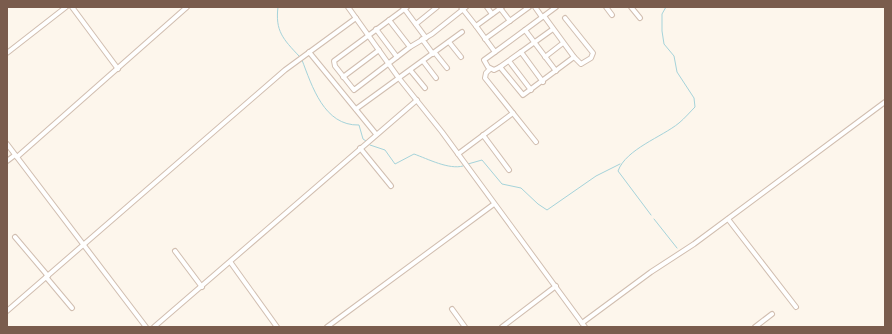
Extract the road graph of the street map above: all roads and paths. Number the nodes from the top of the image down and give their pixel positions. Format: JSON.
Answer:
{"nodes":[{"id":1,"x":66,"y":7,"type":"edge"},
{"id":2,"x":72,"y":7,"type":"edge"},
{"id":3,"x":187,"y":7,"type":"edge"},
{"id":4,"x":348,"y":7,"type":"edge"},
{"id":5,"x":437,"y":7,"type":"edge"},
{"id":6,"x":487,"y":7,"type":"edge"},
{"id":7,"x":529,"y":7,"type":"edge"},
{"id":8,"x":535,"y":7,"type":"edge"},
{"id":9,"x":556,"y":7,"type":"edge"},
{"id":10,"x":606,"y":7,"type":"edge"},
{"id":11,"x":631,"y":7,"type":"edge"},
{"id":12,"x":405,"y":8,"type":"edge"},
{"id":13,"x":463,"y":8,"type":"edge"},
{"id":14,"x":501,"y":8,"type":"edge"},
{"id":15,"x":492,"y":14,"type":"junction"},
{"id":16,"x":612,"y":15,"type":"dead end"},
{"id":17,"x":543,"y":17,"type":"junction"},
{"id":18,"x":356,"y":18,"type":"junction"},
{"id":19,"x":565,"y":18,"type":"dead end"},
{"id":20,"x":640,"y":18,"type":"dead end"},
{"id":21,"x":390,"y":20,"type":"junction"},
{"id":22,"x":510,"y":21,"type":"junction"},
{"id":23,"x":416,"y":24,"type":"junction"},
{"id":24,"x":476,"y":26,"type":"junction"},
{"id":25,"x":553,"y":28,"type":"junction"},
{"id":26,"x":376,"y":29,"type":"junction"},
{"id":27,"x":525,"y":30,"type":"junction"},
{"id":28,"x":462,"y":32,"type":"dead end"},
{"id":29,"x":369,"y":35,"type":"junction"},
{"id":30,"x":424,"y":38,"type":"junction"},
{"id":31,"x":485,"y":39,"type":"junction"},
{"id":32,"x":449,"y":42,"type":"junction"},
{"id":33,"x":534,"y":43,"type":"junction"},
{"id":34,"x":563,"y":43,"type":"junction"},
{"id":35,"x":410,"y":47,"type":"junction"},
{"id":36,"x":379,"y":50,"type":"junction"},
{"id":37,"x":309,"y":52,"type":"junction"},
{"id":38,"x":495,"y":52,"type":"junction"},
{"id":39,"x":521,"y":52,"type":"junction"},
{"id":40,"x":7,"y":53,"type":"edge"},
{"id":41,"x":434,"y":53,"type":"junction"},
{"id":42,"x":397,"y":57,"type":"junction"},
{"id":43,"x":461,"y":57,"type":"dead end"},
{"id":44,"x":545,"y":57,"type":"junction"},
{"id":45,"x":574,"y":57,"type":"junction"},
{"id":46,"x":423,"y":61,"type":"junction"},
{"id":47,"x":509,"y":61,"type":"junction"},
{"id":48,"x":389,"y":63,"type":"junction"},
{"id":49,"x":500,"y":66,"type":"junction"},
{"id":50,"x":447,"y":68,"type":"dead end"},
{"id":51,"x":118,"y":69,"type":"junction"},
{"id":52,"x":490,"y":69,"type":"junction"},
{"id":53,"x":411,"y":71,"type":"junction"},
{"id":54,"x":556,"y":71,"type":"junction"},
{"id":55,"x":343,"y":77,"type":"junction"},
{"id":56,"x":398,"y":77,"type":"junction"},
{"id":57,"x":436,"y":78,"type":"dead end"},
{"id":58,"x":543,"y":82,"type":"junction"},
{"id":59,"x":424,"y":88,"type":"dead end"},
{"id":60,"x":354,"y":90,"type":"junction"},
{"id":61,"x":531,"y":90,"type":"junction"},
{"id":62,"x":346,"y":97,"type":"junction"},
{"id":63,"x":417,"y":100,"type":"junction"},
{"id":64,"x":885,"y":102,"type":"edge"},
{"id":65,"x":356,"y":109,"type":"junction"},
{"id":66,"x":513,"y":113,"type":"junction"},
{"id":67,"x":376,"y":134,"type":"junction"},
{"id":68,"x":483,"y":135,"type":"junction"},
{"id":69,"x":536,"y":142,"type":"dead end"},
{"id":70,"x":7,"y":144,"type":"edge"},
{"id":71,"x":360,"y":148,"type":"junction"},
{"id":72,"x":458,"y":154,"type":"junction"},
{"id":73,"x":16,"y":156,"type":"junction"},
{"id":74,"x":7,"y":161,"type":"edge"},
{"id":75,"x":509,"y":170,"type":"dead end"},
{"id":76,"x":391,"y":186,"type":"dead end"},
{"id":77,"x":494,"y":204,"type":"junction"},
{"id":78,"x":728,"y":219,"type":"junction"},
{"id":79,"x":15,"y":237,"type":"dead end"},
{"id":80,"x":83,"y":245,"type":"junction"},
{"id":81,"x":175,"y":251,"type":"dead end"},
{"id":82,"x":231,"y":263,"type":"junction"},
{"id":83,"x":47,"y":276,"type":"junction"},
{"id":84,"x":556,"y":286,"type":"junction"},
{"id":85,"x":202,"y":287,"type":"junction"},
{"id":86,"x":796,"y":307,"type":"dead end"},
{"id":87,"x":72,"y":308,"type":"dead end"},
{"id":88,"x":452,"y":309,"type":"dead end"},
{"id":89,"x":7,"y":311,"type":"edge"},
{"id":90,"x":772,"y":314,"type":"dead end"},
{"id":91,"x":334,"y":322,"type":"junction"},
{"id":92,"x":582,"y":323,"type":"junction"},
{"id":93,"x":146,"y":327,"type":"edge"},
{"id":94,"x":154,"y":327,"type":"edge"},
{"id":95,"x":278,"y":327,"type":"edge"},
{"id":96,"x":327,"y":327,"type":"edge"},
{"id":97,"x":338,"y":327,"type":"edge"},
{"id":98,"x":465,"y":327,"type":"edge"},
{"id":99,"x":502,"y":327,"type":"edge"},
{"id":100,"x":585,"y":327,"type":"edge"},
{"id":101,"x":755,"y":327,"type":"edge"}],
"edges":[{"from":1,"to":40,"type":"street"},
{"from":2,"to":51,"type":"street"},
{"from":3,"to":51,"type":"street"},
{"from":4,"to":18,"type":"street"},
{"from":5,"to":23,"type":"street"},
{"from":6,"to":15,"type":"street"},
{"from":7,"to":22,"type":"street"},
{"from":8,"to":17,"type":"street"},
{"from":9,"to":17,"type":"street"},
{"from":10,"to":16,"type":"street"},
{"from":11,"to":20,"type":"street"},
{"from":12,"to":21,"type":"street"},
{"from":12,"to":23,"type":"street"},
{"from":13,"to":24,"type":"street"},
{"from":13,"to":30,"type":"street"},
{"from":14,"to":15,"type":"street"},
{"from":14,"to":22,"type":"street"},
{"from":15,"to":24,"type":"street"},
{"from":17,"to":25,"type":"street"},
{"from":17,"to":27,"type":"street"},
{"from":18,"to":29,"type":"street"},
{"from":18,"to":37,"type":"street"},
{"from":19,"to":45,"type":"street"},
{"from":21,"to":26,"type":"street"},
{"from":21,"to":35,"type":"street"},
{"from":22,"to":31,"type":"street"},
{"from":23,"to":30,"type":"street"},
{"from":24,"to":31,"type":"street"},
{"from":25,"to":33,"type":"street"},
{"from":25,"to":34,"type":"street"},
{"from":26,"to":29,"type":"street"},
{"from":26,"to":42,"type":"street"},
{"from":27,"to":33,"type":"street"},
{"from":27,"to":38,"type":"street"},
{"from":28,"to":32,"type":"street"},
{"from":29,"to":36,"type":"street"},
{"from":29,"to":55,"type":"street"},
{"from":30,"to":35,"type":"street"},
{"from":30,"to":41,"type":"street"},
{"from":31,"to":38,"type":"street"},
{"from":32,"to":41,"type":"street"},
{"from":32,"to":43,"type":"street"},
{"from":33,"to":39,"type":"street"},
{"from":33,"to":44,"type":"street"},
{"from":34,"to":44,"type":"street"},
{"from":34,"to":45,"type":"street"},
{"from":35,"to":42,"type":"street"},
{"from":36,"to":48,"type":"street"},
{"from":36,"to":55,"type":"street"},
{"from":37,"to":62,"type":"street"},
{"from":37,"to":80,"type":"street"},
{"from":38,"to":52,"type":"street"},
{"from":39,"to":47,"type":"street"},
{"from":39,"to":58,"type":"street"},
{"from":41,"to":46,"type":"street"},
{"from":41,"to":50,"type":"street"},
{"from":42,"to":48,"type":"street"},
{"from":44,"to":54,"type":"street"},
{"from":45,"to":54,"type":"street"},
{"from":46,"to":53,"type":"street"},
{"from":46,"to":57,"type":"street"},
{"from":47,"to":49,"type":"street"},
{"from":47,"to":61,"type":"street"},
{"from":48,"to":56,"type":"street"},
{"from":48,"to":60,"type":"street"},
{"from":49,"to":52,"type":"street"},
{"from":49,"to":61,"type":"street"},
{"from":51,"to":73,"type":"street"},
{"from":52,"to":66,"type":"street"},
{"from":53,"to":56,"type":"street"},
{"from":53,"to":59,"type":"street"},
{"from":54,"to":58,"type":"street"},
{"from":55,"to":60,"type":"street"},
{"from":56,"to":63,"type":"street"},
{"from":56,"to":65,"type":"street"},
{"from":58,"to":61,"type":"street"},
{"from":60,"to":62,"type":"street"},
{"from":62,"to":65,"type":"street"},
{"from":63,"to":67,"type":"street"},
{"from":63,"to":72,"type":"street"},
{"from":64,"to":78,"type":"street"},
{"from":65,"to":67,"type":"street"},
{"from":66,"to":68,"type":"street"},
{"from":66,"to":69,"type":"street"},
{"from":67,"to":71,"type":"street"},
{"from":68,"to":72,"type":"street"},
{"from":68,"to":75,"type":"street"},
{"from":70,"to":73,"type":"street"},
{"from":71,"to":76,"type":"street"},
{"from":71,"to":82,"type":"street"},
{"from":72,"to":77,"type":"street"},
{"from":73,"to":74,"type":"street"},
{"from":73,"to":80,"type":"street"},
{"from":77,"to":84,"type":"street"},
{"from":77,"to":91,"type":"street"},
{"from":78,"to":86,"type":"street"},
{"from":78,"to":92,"type":"street"},
{"from":79,"to":83,"type":"street"},
{"from":80,"to":83,"type":"street"},
{"from":80,"to":93,"type":"street"},
{"from":81,"to":85,"type":"street"},
{"from":82,"to":85,"type":"street"},
{"from":82,"to":95,"type":"street"},
{"from":83,"to":87,"type":"street"},
{"from":83,"to":89,"type":"street"},
{"from":84,"to":92,"type":"street"},
{"from":84,"to":99,"type":"street"},
{"from":85,"to":94,"type":"street"},
{"from":88,"to":98,"type":"street"},
{"from":90,"to":101,"type":"street"},
{"from":91,"to":96,"type":"street"},
{"from":91,"to":97,"type":"street"},
{"from":92,"to":100,"type":"street"}]}
